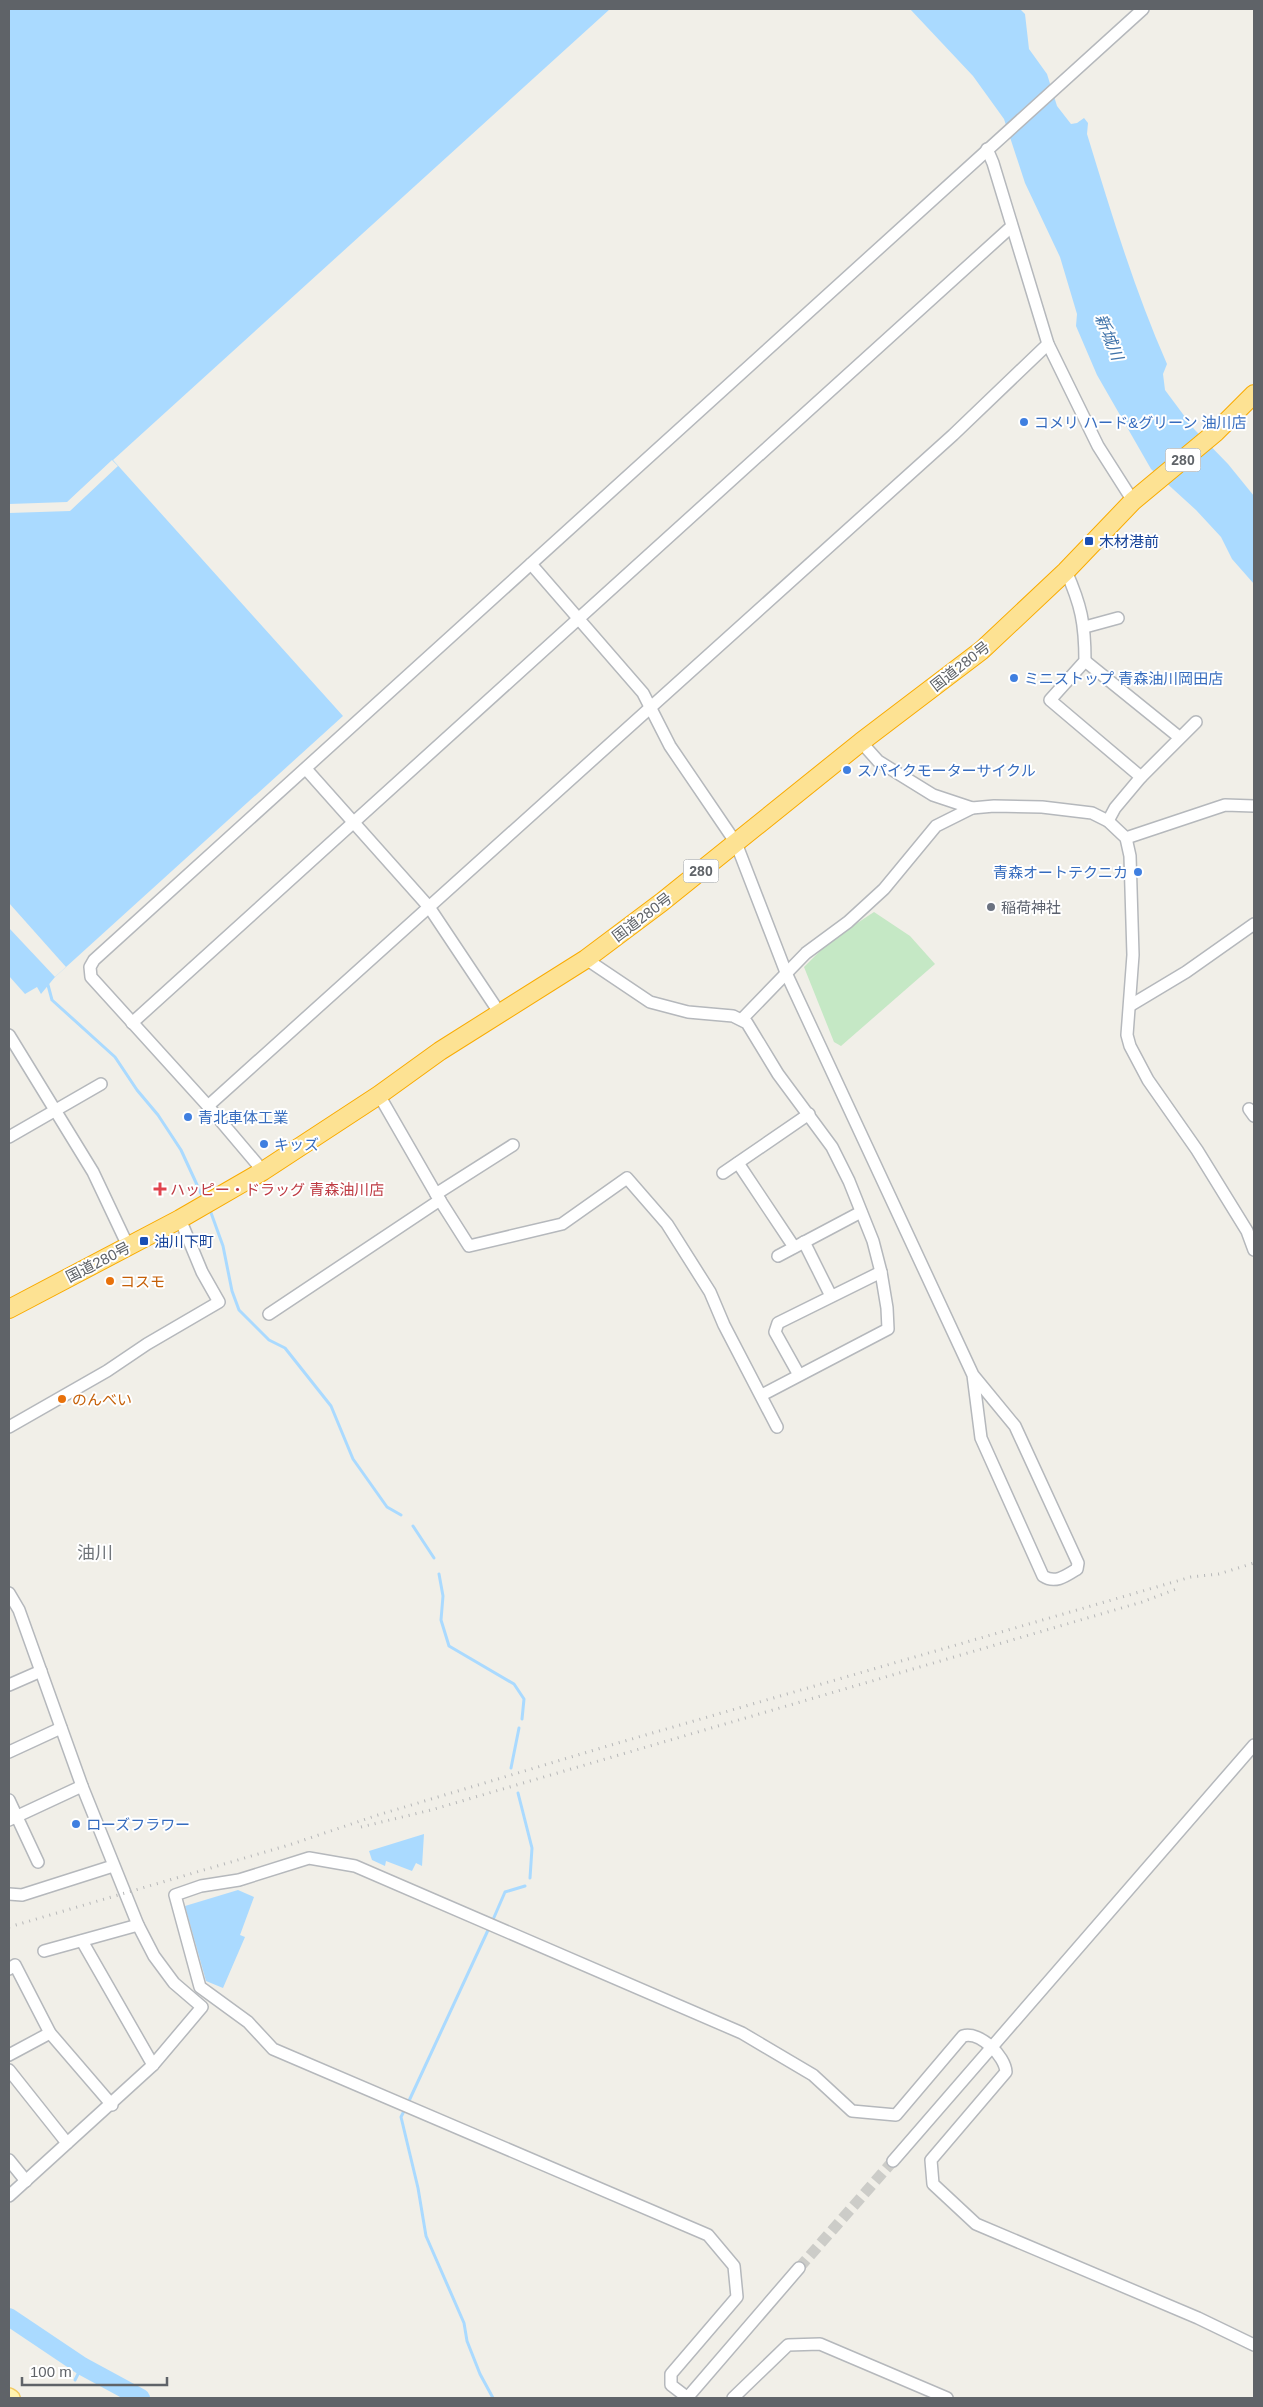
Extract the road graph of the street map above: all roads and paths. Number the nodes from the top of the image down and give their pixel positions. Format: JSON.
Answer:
{"nodes":[{"id":1,"x":1143,"y":9,"type":"edge"},
{"id":2,"x":987,"y":149,"type":"junction"},
{"id":3,"x":1011,"y":227,"type":"junction"},
{"id":4,"x":1048,"y":344,"type":"junction"},
{"id":5,"x":1254,"y":394,"type":"edge"},
{"id":6,"x":1133,"y":501,"type":"junction"},
{"id":7,"x":531,"y":564,"type":"junction"},
{"id":8,"x":1066,"y":570,"type":"junction"},
{"id":9,"x":579,"y":618,"type":"junction"},
{"id":10,"x":1118,"y":618,"type":"dead end"},
{"id":11,"x":1085,"y":628,"type":"junction"},
{"id":12,"x":1085,"y":661,"type":"junction"},
{"id":13,"x":650,"y":706,"type":"junction"},
{"id":14,"x":1196,"y":722,"type":"dead end"},
{"id":15,"x":1179,"y":737,"type":"junction"},
{"id":16,"x":861,"y":742,"type":"junction"},
{"id":17,"x":306,"y":769,"type":"junction"},
{"id":18,"x":1141,"y":777,"type":"junction"},
{"id":19,"x":1254,"y":806,"type":"edge"},
{"id":20,"x":972,"y":808,"type":"junction"},
{"id":21,"x":1108,"y":821,"type":"junction"},
{"id":22,"x":353,"y":822,"type":"junction"},
{"id":23,"x":1126,"y":838,"type":"junction"},
{"id":24,"x":736,"y":843,"type":"junction"},
{"id":25,"x":429,"y":907,"type":"junction"},
{"id":26,"x":1254,"y":924,"type":"edge"},
{"id":27,"x":586,"y":959,"type":"junction"},
{"id":28,"x":787,"y":974,"type":"junction"},
{"id":29,"x":1131,"y":1005,"type":"junction"},
{"id":30,"x":499,"y":1012,"type":"junction"},
{"id":31,"x":742,"y":1019,"type":"junction"},
{"id":32,"x":132,"y":1023,"type":"junction"},
{"id":33,"x":9,"y":1035,"type":"edge"},
{"id":34,"x":101,"y":1084,"type":"dead end"},
{"id":35,"x":378,"y":1095,"type":"junction"},
{"id":36,"x":208,"y":1106,"type":"junction"},
{"id":37,"x":55,"y":1110,"type":"junction"},
{"id":38,"x":809,"y":1114,"type":"junction"},
{"id":39,"x":9,"y":1137,"type":"edge"},
{"id":40,"x":513,"y":1145,"type":"dead end"},
{"id":41,"x":738,"y":1163,"type":"junction"},
{"id":42,"x":263,"y":1171,"type":"junction"},
{"id":43,"x":723,"y":1173,"type":"dead end"},
{"id":44,"x":438,"y":1197,"type":"junction"},
{"id":45,"x":861,"y":1212,"type":"junction"},
{"id":46,"x":180,"y":1220,"type":"junction"},
{"id":47,"x":1251,"y":1228,"type":"edge"},
{"id":48,"x":799,"y":1245,"type":"junction"},
{"id":49,"x":128,"y":1246,"type":"junction"},
{"id":50,"x":1254,"y":1250,"type":"edge"},
{"id":51,"x":778,"y":1256,"type":"dead end"},
{"id":52,"x":881,"y":1272,"type":"junction"},
{"id":53,"x":831,"y":1296,"type":"junction"},
{"id":54,"x":9,"y":1308,"type":"edge"},
{"id":55,"x":269,"y":1314,"type":"dead end"},
{"id":56,"x":799,"y":1375,"type":"junction"},
{"id":57,"x":973,"y":1375,"type":"junction"},
{"id":58,"x":762,"y":1395,"type":"junction"},
{"id":59,"x":9,"y":1427,"type":"edge"},
{"id":60,"x":777,"y":1427,"type":"dead end"},
{"id":61,"x":9,"y":1593,"type":"edge"},
{"id":62,"x":14,"y":1612,"type":"edge"},
{"id":63,"x":41,"y":1671,"type":"junction"},
{"id":64,"x":9,"y":1686,"type":"edge"},
{"id":65,"x":61,"y":1728,"type":"junction"},
{"id":66,"x":1254,"y":1745,"type":"edge"},
{"id":67,"x":9,"y":1752,"type":"edge"},
{"id":68,"x":82,"y":1786,"type":"junction"},
{"id":69,"x":9,"y":1800,"type":"edge"},
{"id":70,"x":13,"y":1818,"type":"edge"},
{"id":71,"x":38,"y":1862,"type":"dead end"},
{"id":72,"x":113,"y":1866,"type":"junction"},
{"id":73,"x":9,"y":1894,"type":"edge"},
{"id":74,"x":138,"y":1925,"type":"junction"},
{"id":75,"x":82,"y":1941,"type":"junction"},
{"id":76,"x":44,"y":1951,"type":"dead end"},
{"id":77,"x":9,"y":1969,"type":"edge"},
{"id":78,"x":50,"y":2033,"type":"junction"},
{"id":79,"x":990,"y":2048,"type":"junction"},
{"id":80,"x":9,"y":2054,"type":"edge"},
{"id":81,"x":153,"y":2065,"type":"junction"},
{"id":82,"x":9,"y":2070,"type":"edge"},
{"id":83,"x":112,"y":2104,"type":"junction"},
{"id":84,"x":67,"y":2143,"type":"junction"},
{"id":85,"x":9,"y":2160,"type":"edge"},
{"id":86,"x":893,"y":2161,"type":"tunnel mouth"},
{"id":87,"x":26,"y":2181,"type":"junction"},
{"id":88,"x":9,"y":2196,"type":"edge"},
{"id":89,"x":799,"y":2268,"type":"tunnel mouth"},
{"id":90,"x":1254,"y":2345,"type":"edge"},
{"id":91,"x":9,"y":2396,"type":"edge"},
{"id":92,"x":12,"y":2398,"type":"edge"},
{"id":93,"x":687,"y":2398,"type":"edge"},
{"id":94,"x":733,"y":2398,"type":"edge"},
{"id":95,"x":948,"y":2398,"type":"edge"}],
"edges":[{"from":1,"to":2,"type":"street"},
{"from":2,"to":3,"type":"street"},
{"from":2,"to":7,"type":"street"},
{"from":3,"to":4,"type":"street"},
{"from":3,"to":9,"type":"street"},
{"from":4,"to":6,"type":"street"},
{"from":4,"to":13,"type":"street"},
{"from":5,"to":6,"type":"highway","name":"国道280号","number":"280"},
{"from":6,"to":8,"type":"highway","name":"国道280号","number":"280"},
{"from":7,"to":9,"type":"street"},
{"from":7,"to":17,"type":"street"},
{"from":8,"to":11,"type":"street"},
{"from":8,"to":16,"type":"highway","name":"国道280号","number":"280"},
{"from":9,"to":13,"type":"street"},
{"from":9,"to":22,"type":"street"},
{"from":10,"to":11,"type":"street"},
{"from":11,"to":12,"type":"street"},
{"from":12,"to":15,"type":"street"},
{"from":12,"to":18,"type":"street"},
{"from":13,"to":24,"type":"street"},
{"from":13,"to":25,"type":"street"},
{"from":14,"to":15,"type":"street"},
{"from":15,"to":18,"type":"street"},
{"from":16,"to":20,"type":"street"},
{"from":16,"to":24,"type":"highway","name":"国道280号","number":"280"},
{"from":17,"to":22,"type":"street"},
{"from":17,"to":32,"type":"street"},
{"from":18,"to":21,"type":"street"},
{"from":19,"to":23,"type":"street"},
{"from":20,"to":21,"type":"street"},
{"from":20,"to":28,"type":"street"},
{"from":21,"to":23,"type":"street"},
{"from":22,"to":25,"type":"street"},
{"from":22,"to":32,"type":"street"},
{"from":23,"to":29,"type":"street"},
{"from":24,"to":27,"type":"highway","name":"国道280号","number":"280"},
{"from":24,"to":28,"type":"street"},
{"from":25,"to":30,"type":"street"},
{"from":25,"to":36,"type":"street"},
{"from":26,"to":29,"type":"street"},
{"from":27,"to":30,"type":"highway","name":"国道280号","number":"280"},
{"from":27,"to":31,"type":"street"},
{"from":28,"to":31,"type":"street"},
{"from":28,"to":57,"type":"street"},
{"from":29,"to":47,"type":"street"},
{"from":30,"to":35,"type":"highway","name":"国道280号","number":"280"},
{"from":31,"to":38,"type":"street"},
{"from":32,"to":36,"type":"street"},
{"from":33,"to":37,"type":"street"},
{"from":34,"to":37,"type":"street"},
{"from":35,"to":42,"type":"highway","name":"国道280号","number":"280"},
{"from":35,"to":44,"type":"street"},
{"from":36,"to":42,"type":"street"},
{"from":37,"to":39,"type":"street"},
{"from":37,"to":49,"type":"street"},
{"from":38,"to":41,"type":"street"},
{"from":38,"to":45,"type":"street"},
{"from":40,"to":44,"type":"street"},
{"from":41,"to":43,"type":"street"},
{"from":41,"to":48,"type":"street"},
{"from":42,"to":46,"type":"highway","name":"国道280号","number":"280"},
{"from":44,"to":55,"type":"street"},
{"from":44,"to":58,"type":"street"},
{"from":45,"to":48,"type":"street"},
{"from":45,"to":52,"type":"street"},
{"from":46,"to":49,"type":"highway","name":"国道280号","number":"280"},
{"from":46,"to":59,"type":"street"},
{"from":47,"to":50,"type":"street"},
{"from":48,"to":51,"type":"street"},
{"from":48,"to":53,"type":"street"},
{"from":49,"to":54,"type":"highway","name":"国道280号","number":"280"},
{"from":52,"to":53,"type":"street"},
{"from":52,"to":56,"type":"street"},
{"from":53,"to":56,"type":"street"},
{"from":56,"to":58,"type":"street"},
{"from":57,"to":57,"type":"street"},
{"from":58,"to":60,"type":"street"},
{"from":61,"to":62,"type":"street"},
{"from":62,"to":63,"type":"street"},
{"from":63,"to":64,"type":"street"},
{"from":63,"to":65,"type":"street"},
{"from":65,"to":67,"type":"street"},
{"from":65,"to":68,"type":"street"},
{"from":66,"to":79,"type":"street"},
{"from":68,"to":70,"type":"street"},
{"from":68,"to":72,"type":"street"},
{"from":69,"to":70,"type":"street"},
{"from":70,"to":71,"type":"street"},
{"from":72,"to":73,"type":"street"},
{"from":72,"to":74,"type":"street"},
{"from":74,"to":75,"type":"street"},
{"from":74,"to":81,"type":"street"},
{"from":75,"to":76,"type":"street"},
{"from":75,"to":81,"type":"street"},
{"from":77,"to":78,"type":"street"},
{"from":78,"to":80,"type":"street"},
{"from":78,"to":83,"type":"street"},
{"from":79,"to":86,"type":"street"},
{"from":79,"to":90,"type":"street"},
{"from":79,"to":93,"type":"street"},
{"from":81,"to":83,"type":"street"},
{"from":82,"to":84,"type":"street"},
{"from":83,"to":84,"type":"street"},
{"from":84,"to":87,"type":"street"},
{"from":85,"to":87,"type":"street"},
{"from":87,"to":88,"type":"street"},
{"from":89,"to":93,"type":"street"},
{"from":91,"to":92,"type":"main road"},
{"from":94,"to":95,"type":"street"}]}
